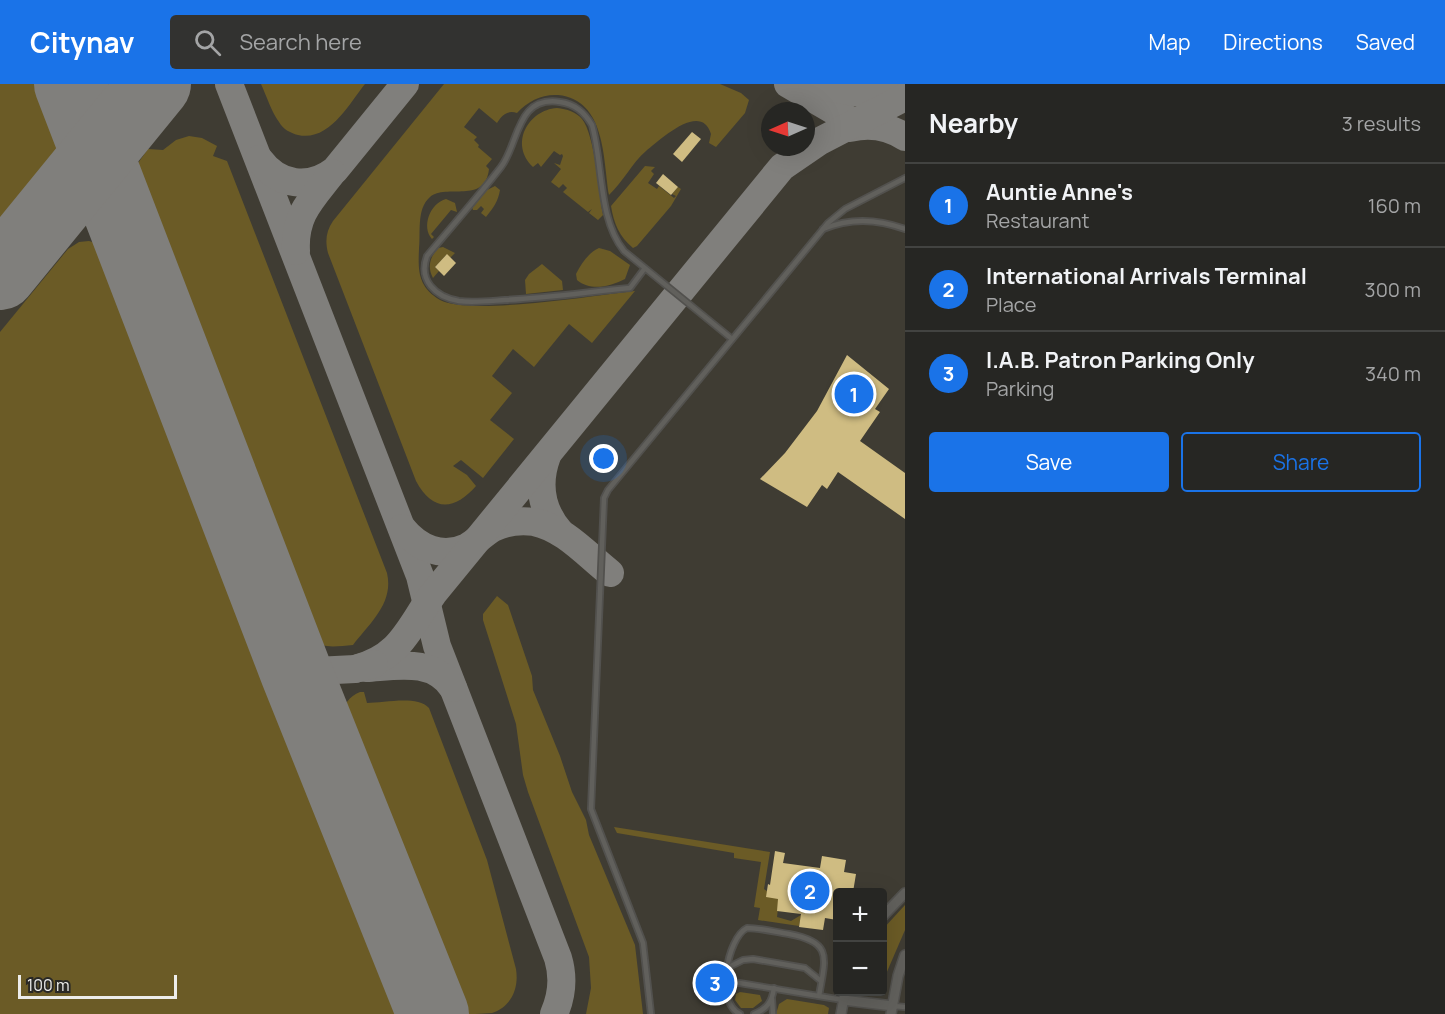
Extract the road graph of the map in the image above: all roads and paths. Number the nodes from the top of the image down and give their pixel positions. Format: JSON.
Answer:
{"nodes":[{"id":1,"x":905,"y":178,"type":"edge"},
{"id":2,"x":905,"y":229,"type":"edge"},
{"id":3,"x":821,"y":230,"type":"junction"},
{"id":4,"x":645,"y":267,"type":"junction"},
{"id":5,"x":732,"y":339,"type":"junction"},
{"id":6,"x":905,"y":893,"type":"edge"},
{"id":7,"x":887,"y":912,"type":"edge"},
{"id":8,"x":905,"y":955,"type":"edge"},
{"id":9,"x":729,"y":967,"type":"junction"},
{"id":10,"x":727,"y":981,"type":"junction"},
{"id":11,"x":821,"y":981,"type":"junction"},
{"id":12,"x":774,"y":988,"type":"junction"},
{"id":13,"x":819,"y":996,"type":"junction"},
{"id":14,"x":833,"y":996,"type":"edge"},
{"id":15,"x":844,"y":996,"type":"edge"},
{"id":16,"x":772,"y":999,"type":"junction"},
{"id":17,"x":905,"y":1007,"type":"edge"},
{"id":18,"x":892,"y":1010,"type":"edge"},
{"id":19,"x":651,"y":1014,"type":"edge"},
{"id":20,"x":740,"y":1014,"type":"edge"},
{"id":21,"x":754,"y":1014,"type":"edge"},
{"id":22,"x":773,"y":1014,"type":"edge"},
{"id":23,"x":841,"y":1014,"type":"edge"}],
"edges":[{"from":1,"to":3,"type":"lane"},
{"from":2,"to":3,"type":"lane"},
{"from":3,"to":5,"type":"lane"},
{"from":4,"to":4,"type":"lane"},
{"from":4,"to":5,"type":"lane"},
{"from":5,"to":19,"type":"lane"},
{"from":6,"to":7,"type":"street"},
{"from":8,"to":18,"type":"street"},
{"from":9,"to":10,"type":"lane"},
{"from":9,"to":11,"type":"lane"},
{"from":9,"to":11,"type":"lane"},
{"from":10,"to":12,"type":"lane"},
{"from":10,"to":20,"type":"lane"},
{"from":11,"to":13,"type":"lane"},
{"from":12,"to":13,"type":"lane"},
{"from":12,"to":16,"type":"lane"},
{"from":13,"to":14,"type":"lane"},
{"from":15,"to":18,"type":"street"},
{"from":15,"to":23,"type":"street"},
{"from":16,"to":21,"type":"lane"},
{"from":16,"to":22,"type":"lane"},
{"from":17,"to":18,"type":"lane"}]}
